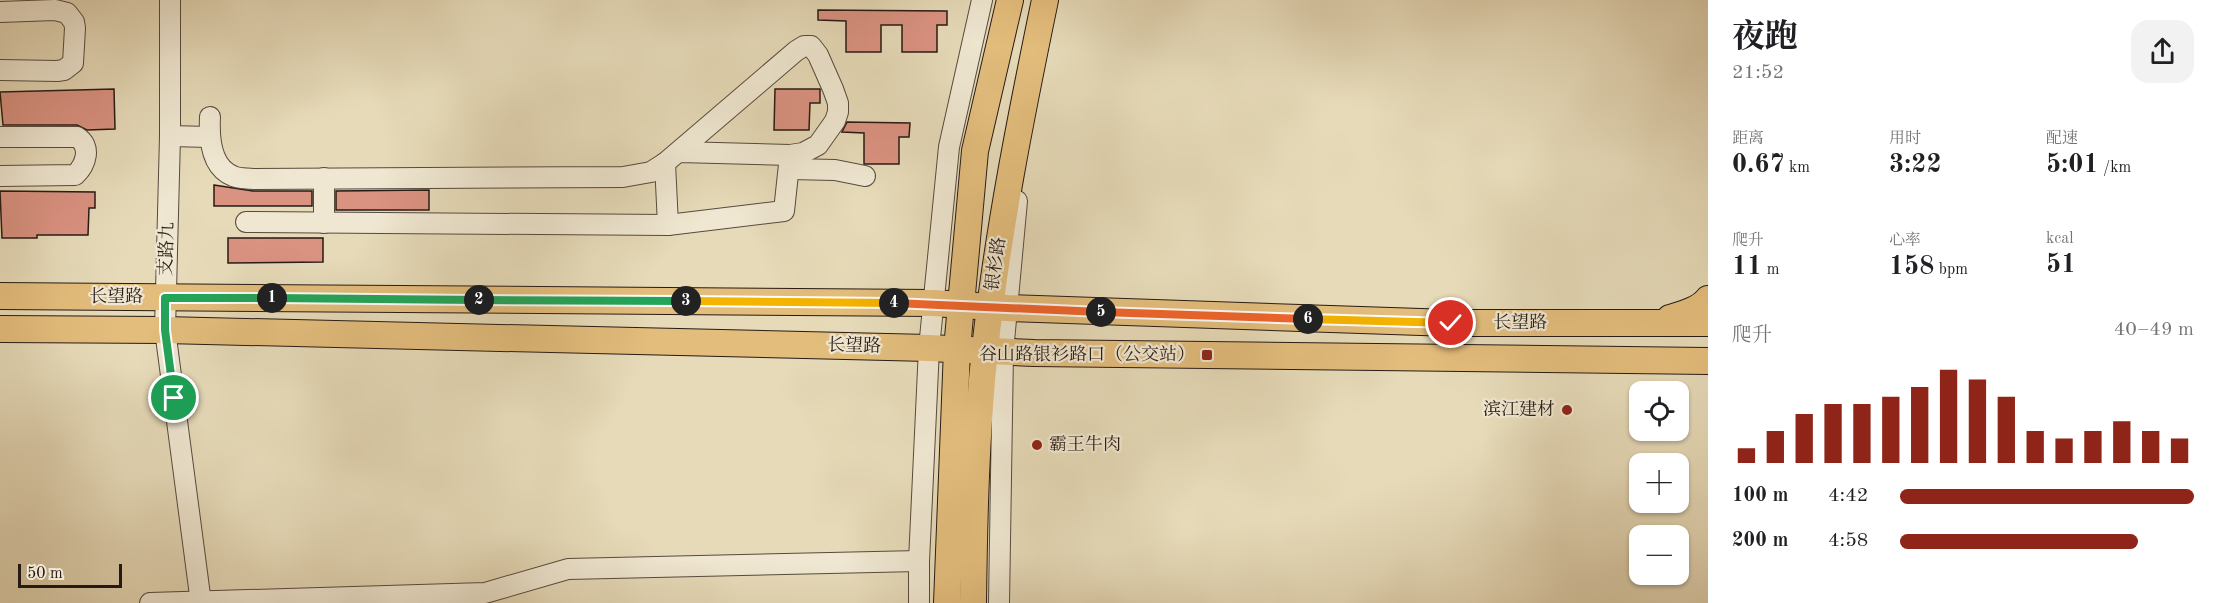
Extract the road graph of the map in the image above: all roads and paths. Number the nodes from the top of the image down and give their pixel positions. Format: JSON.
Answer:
{"nodes":[{"id":1,"x":170,"y":0,"type":"edge"},
{"id":2,"x":982,"y":0,"type":"edge"},
{"id":3,"x":1010,"y":0,"type":"edge"},
{"id":4,"x":1045,"y":0,"type":"edge"},
{"id":5,"x":1058,"y":0,"type":"edge"},
{"id":6,"x":0,"y":12,"type":"edge"},
{"id":7,"x":0,"y":70,"type":"edge"},
{"id":8,"x":170,"y":136,"type":"junction"},
{"id":9,"x":0,"y":137,"type":"edge"},
{"id":10,"x":823,"y":139,"type":"junction"},
{"id":11,"x":672,"y":158,"type":"junction"},
{"id":12,"x":790,"y":162,"type":"junction"},
{"id":13,"x":835,"y":170,"type":"junction"},
{"id":14,"x":0,"y":176,"type":"edge"},
{"id":15,"x":865,"y":176,"type":"dead end"},
{"id":16,"x":324,"y":178,"type":"junction"},
{"id":17,"x":246,"y":222,"type":"dead end"},
{"id":18,"x":324,"y":222,"type":"junction"},
{"id":19,"x":668,"y":225,"type":"junction"},
{"id":20,"x":0,"y":296,"type":"edge"},
{"id":21,"x":165,"y":298,"type":"junction"},
{"id":22,"x":1708,"y":299,"type":"edge"},
{"id":23,"x":933,"y":303,"type":"junction"},
{"id":24,"x":961,"y":306,"type":"junction"},
{"id":25,"x":998,"y":308,"type":"junction"},
{"id":26,"x":1708,"y":315,"type":"edge"},
{"id":27,"x":1659,"y":322,"type":"junction"},
{"id":28,"x":1708,"y":322,"type":"edge"},
{"id":29,"x":0,"y":329,"type":"edge"},
{"id":30,"x":165,"y":330,"type":"junction"},
{"id":31,"x":929,"y":348,"type":"junction"},
{"id":32,"x":957,"y":349,"type":"junction"},
{"id":33,"x":994,"y":351,"type":"junction"},
{"id":34,"x":1708,"y":361,"type":"edge"},
{"id":35,"x":919,"y":561,"type":"junction"},
{"id":36,"x":200,"y":602,"type":"edge"},
{"id":37,"x":150,"y":603,"type":"edge"},
{"id":38,"x":919,"y":603,"type":"edge"},
{"id":39,"x":947,"y":603,"type":"edge"},
{"id":40,"x":973,"y":603,"type":"edge"},
{"id":41,"x":999,"y":603,"type":"edge"}],
"edges":[{"from":1,"to":8,"type":"street","name":"支路九"},
{"from":2,"to":23,"type":"street"},
{"from":3,"to":24,"type":"main road","name":"银杉路"},
{"from":4,"to":25,"type":"main road","name":"银杉路"},
{"from":5,"to":25,"type":"street","name":"银杉路"},
{"from":6,"to":7,"type":"street"},
{"from":8,"to":16,"type":"street"},
{"from":8,"to":21,"type":"street","name":"支路九"},
{"from":9,"to":14,"type":"street"},
{"from":10,"to":11,"type":"street"},
{"from":10,"to":12,"type":"street"},
{"from":10,"to":13,"type":"street"},
{"from":11,"to":12,"type":"street"},
{"from":11,"to":16,"type":"street"},
{"from":11,"to":19,"type":"street"},
{"from":12,"to":13,"type":"street"},
{"from":12,"to":19,"type":"street"},
{"from":13,"to":15,"type":"street"},
{"from":16,"to":18,"type":"street"},
{"from":17,"to":18,"type":"street"},
{"from":18,"to":19,"type":"street"},
{"from":20,"to":21,"type":"main road","name":"长望路"},
{"from":21,"to":23,"type":"main road","name":"长望路"},
{"from":21,"to":30,"type":"street","name":"支路九"},
{"from":22,"to":27,"type":"main road"},
{"from":23,"to":24,"type":"main road","name":"长望路"},
{"from":23,"to":31,"type":"street"},
{"from":24,"to":25,"type":"main road","name":"长望路"},
{"from":24,"to":32,"type":"main road","name":"银杉路"},
{"from":25,"to":27,"type":"main road","name":"长望路"},
{"from":25,"to":33,"type":"main road","name":"银杉路"},
{"from":26,"to":27,"type":"main road"},
{"from":27,"to":28,"type":"main road","name":"长望路"},
{"from":29,"to":30,"type":"main road","name":"长望路"},
{"from":30,"to":31,"type":"main road","name":"长望路"},
{"from":30,"to":36,"type":"street","name":"支路九"},
{"from":31,"to":32,"type":"main road","name":"长望路"},
{"from":31,"to":35,"type":"street"},
{"from":32,"to":33,"type":"main road","name":"长望路"},
{"from":32,"to":39,"type":"main road","name":"银杉路"},
{"from":33,"to":34,"type":"main road","name":"长望路"},
{"from":33,"to":40,"type":"main road","name":"银杉路"},
{"from":33,"to":41,"type":"street","name":"银杉路"},
{"from":35,"to":36,"type":"street"},
{"from":35,"to":38,"type":"street"},
{"from":36,"to":37,"type":"street"}]}
